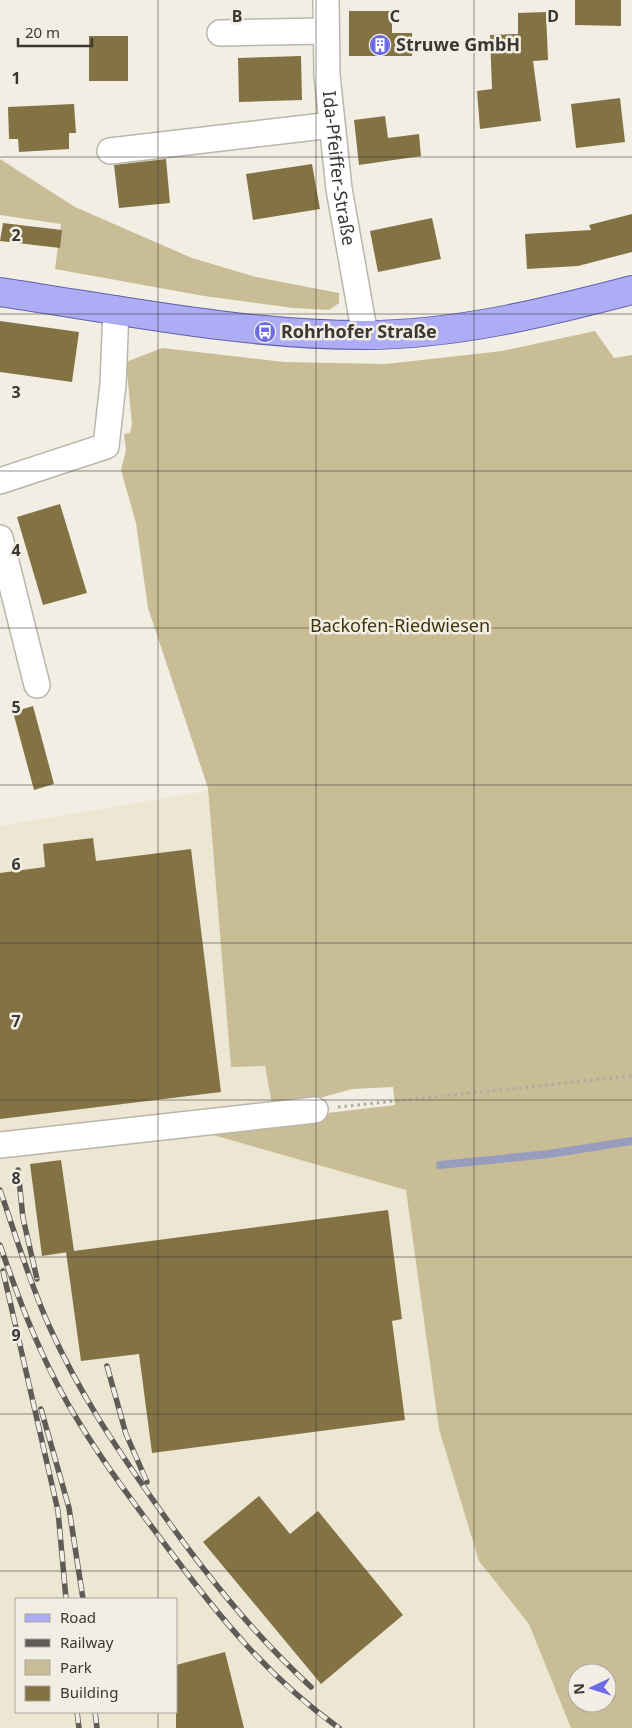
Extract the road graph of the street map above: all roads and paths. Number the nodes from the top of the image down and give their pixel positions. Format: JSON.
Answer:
{"nodes":[{"id":1,"x":326,"y":0,"type":"edge"},
{"id":2,"x":326,"y":31,"type":"junction"},
{"id":3,"x":220,"y":33,"type":"dead end"},
{"id":4,"x":332,"y":125,"type":"junction"},
{"id":5,"x":110,"y":151,"type":"dead end"},
{"id":6,"x":632,"y":290,"type":"edge"},
{"id":7,"x":0,"y":292,"type":"edge"},
{"id":8,"x":116,"y":309,"type":"junction"},
{"id":9,"x":365,"y":335,"type":"junction"},
{"id":10,"x":0,"y":481,"type":"edge"},
{"id":11,"x":0,"y":538,"type":"edge"},
{"id":12,"x":37,"y":684,"type":"dead end"},
{"id":13,"x":632,"y":1076,"type":"edge"},
{"id":14,"x":315,"y":1110,"type":"joint"},
{"id":15,"x":0,"y":1145,"type":"edge"}],
"edges":[{"from":1,"to":2,"type":"street","name":"Ida-Pfeiffer-Straße"},
{"from":2,"to":3,"type":"street"},
{"from":2,"to":4,"type":"street","name":"Ida-Pfeiffer-Straße"},
{"from":4,"to":5,"type":"street"},
{"from":4,"to":9,"type":"street","name":"Ida-Pfeiffer-Straße"},
{"from":6,"to":9,"type":"main road"},
{"from":7,"to":8,"type":"main road"},
{"from":8,"to":9,"type":"main road"},
{"from":8,"to":10,"type":"street"},
{"from":11,"to":12,"type":"street"},
{"from":13,"to":14,"type":"path"},
{"from":14,"to":15,"type":"street"}]}
